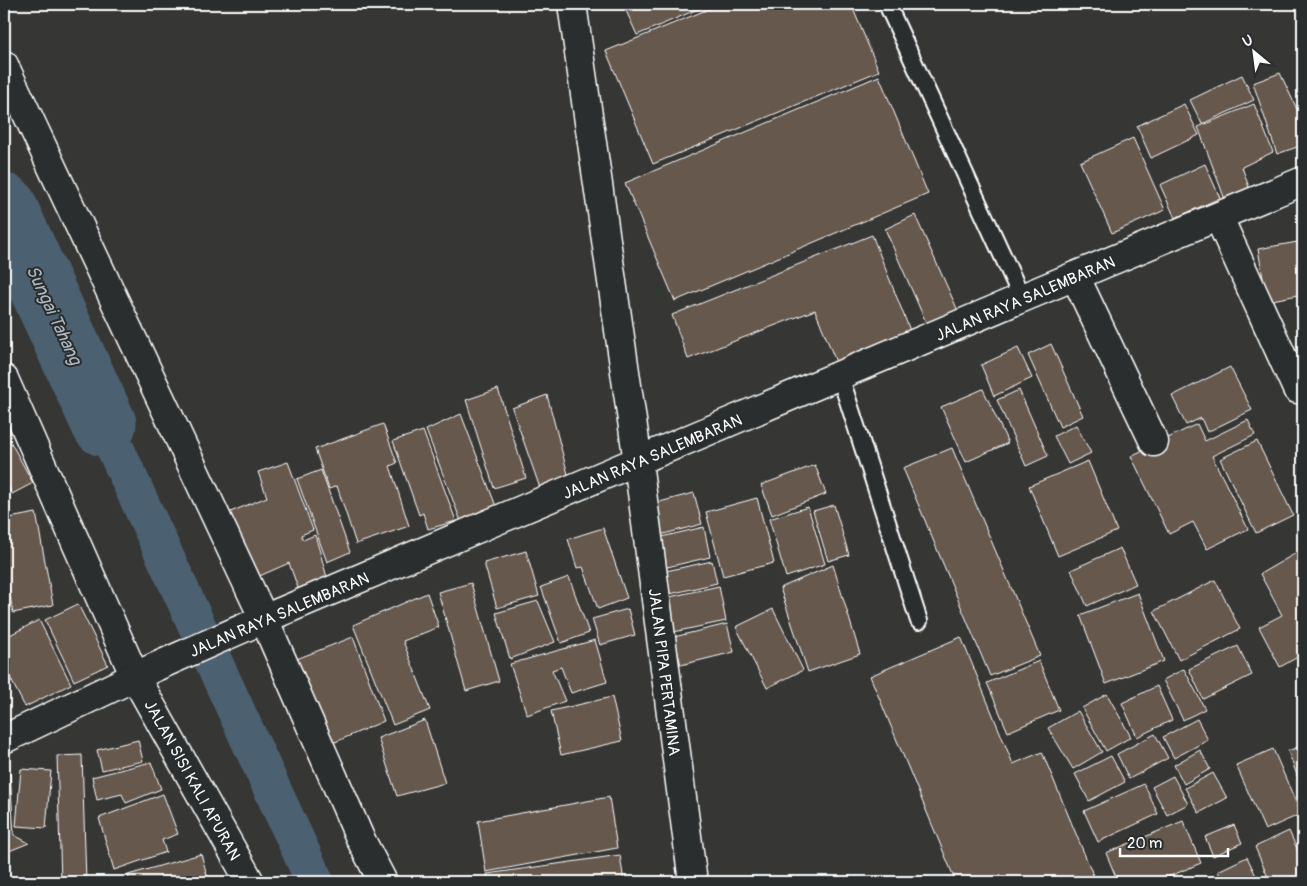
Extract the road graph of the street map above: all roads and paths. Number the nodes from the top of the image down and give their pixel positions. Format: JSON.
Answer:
{"nodes":[{"id":1,"x":572,"y":4,"type":"edge"},
{"id":2,"x":887,"y":4,"type":"edge"},
{"id":3,"x":4,"y":65,"type":"edge"},
{"id":4,"x":1303,"y":181,"type":"edge"},
{"id":5,"x":1219,"y":218,"type":"junction"},
{"id":6,"x":1075,"y":276,"type":"junction"},
{"id":7,"x":1022,"y":298,"type":"junction"},
{"id":8,"x":840,"y":376,"type":"junction"},
{"id":9,"x":4,"y":378,"type":"edge"},
{"id":10,"x":1296,"y":389,"type":"dead end"},
{"id":11,"x":1154,"y":442,"type":"dead end"},
{"id":12,"x":638,"y":462,"type":"junction"},
{"id":13,"x":919,"y":620,"type":"dead end"},
{"id":14,"x":252,"y":625,"type":"junction"},
{"id":15,"x":144,"y":673,"type":"junction"},
{"id":16,"x":4,"y":739,"type":"edge"},
{"id":17,"x":250,"y":882,"type":"edge"},
{"id":18,"x":383,"y":882,"type":"edge"},
{"id":19,"x":693,"y":882,"type":"edge"}],
"edges":[{"from":1,"to":12,"type":"street","name":"JALAN PIPA PERTAMINA"},
{"from":2,"to":7,"type":"lane"},
{"from":3,"to":14,"type":"street"},
{"from":4,"to":5,"type":"street","name":"JALAN RAYA SALEMBARAN"},
{"from":5,"to":6,"type":"street","name":"JALAN RAYA SALEMBARAN"},
{"from":5,"to":10,"type":"street"},
{"from":6,"to":7,"type":"street","name":"JALAN RAYA SALEMBARAN"},
{"from":6,"to":11,"type":"street"},
{"from":7,"to":8,"type":"street","name":"JALAN RAYA SALEMBARAN"},
{"from":8,"to":12,"type":"street","name":"JALAN RAYA SALEMBARAN"},
{"from":8,"to":13,"type":"lane"},
{"from":9,"to":15,"type":"street","name":"JALAN SISI KALI APURAN"},
{"from":12,"to":14,"type":"street","name":"JALAN RAYA SALEMBARAN"},
{"from":12,"to":19,"type":"street","name":"JALAN PIPA PERTAMINA"},
{"from":14,"to":15,"type":"street","name":"JALAN RAYA SALEMBARAN"},
{"from":14,"to":18,"type":"street"},
{"from":15,"to":16,"type":"street","name":"JALAN RAYA SALEMBARAN"},
{"from":15,"to":17,"type":"street","name":"JALAN SISI KALI APURAN"}]}
